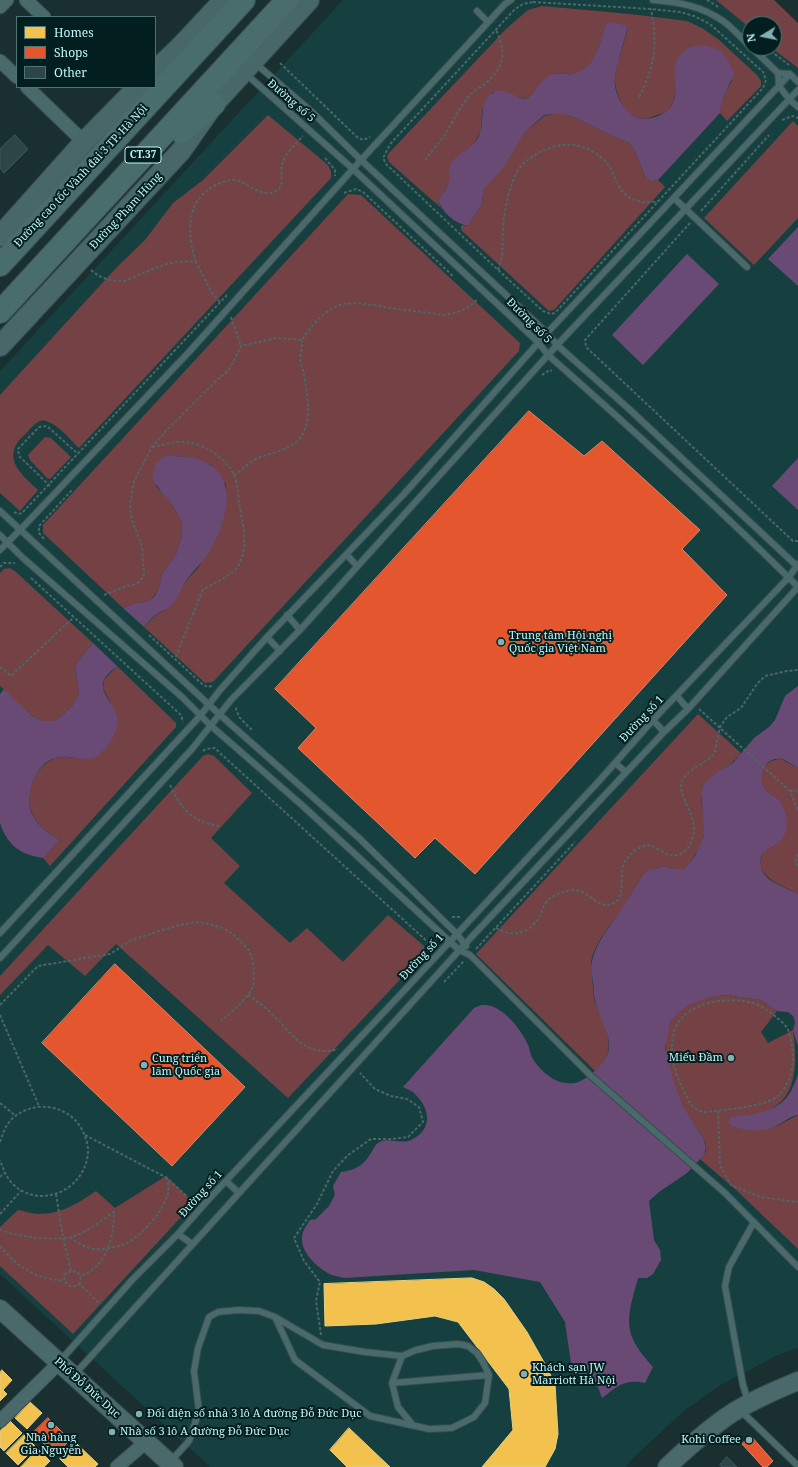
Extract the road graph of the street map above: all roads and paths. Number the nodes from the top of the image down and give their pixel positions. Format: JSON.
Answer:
{"nodes":[{"id":1,"x":7,"y":0,"type":"edge"},
{"id":2,"x":26,"y":0,"type":"edge"},
{"id":3,"x":224,"y":0,"type":"edge"},
{"id":4,"x":244,"y":0,"type":"edge"},
{"id":5,"x":287,"y":0,"type":"edge"},
{"id":6,"x":309,"y":0,"type":"edge"},
{"id":7,"x":511,"y":0,"type":"edge"},
{"id":8,"x":653,"y":0,"type":"edge"},
{"id":9,"x":0,"y":8,"type":"edge"},
{"id":10,"x":651,"y":9,"type":"junction"},
{"id":11,"x":478,"y":11,"type":"dead end"},
{"id":12,"x":43,"y":16,"type":"edge"},
{"id":13,"x":488,"y":22,"type":"junction"},
{"id":14,"x":496,"y":30,"type":"junction"},
{"id":15,"x":742,"y":39,"type":"edge"},
{"id":16,"x":181,"y":46,"type":"junction"},
{"id":17,"x":760,"y":56,"type":"edge"},
{"id":18,"x":778,"y":56,"type":"edge"},
{"id":19,"x":0,"y":61,"type":"edge"},
{"id":20,"x":280,"y":63,"type":"dead end"},
{"id":21,"x":249,"y":67,"type":"junction"},
{"id":22,"x":792,"y":67,"type":"dead end"},
{"id":23,"x":156,"y":69,"type":"edge"},
{"id":24,"x":778,"y":73,"type":"junction"},
{"id":25,"x":156,"y":74,"type":"edge"},
{"id":26,"x":790,"y":74,"type":"junction"},
{"id":27,"x":16,"y":76,"type":"edge"},
{"id":28,"x":798,"y":82,"type":"edge"},
{"id":29,"x":779,"y":86,"type":"junction"},
{"id":30,"x":28,"y":88,"type":"edge"},
{"id":31,"x":132,"y":89,"type":"edge"},
{"id":32,"x":798,"y":90,"type":"edge"},
{"id":33,"x":639,"y":97,"type":"dead end"},
{"id":34,"x":789,"y":99,"type":"junction"},
{"id":35,"x":214,"y":104,"type":"junction"},
{"id":36,"x":798,"y":107,"type":"edge"},
{"id":37,"x":798,"y":118,"type":"edge"},
{"id":38,"x":778,"y":125,"type":"dead end"},
{"id":39,"x":773,"y":131,"type":"dead end"},
{"id":40,"x":375,"y":133,"type":"dead end"},
{"id":41,"x":303,"y":136,"type":"dead end"},
{"id":42,"x":84,"y":142,"type":"junction"},
{"id":43,"x":323,"y":156,"type":"dead end"},
{"id":44,"x":361,"y":160,"type":"junction"},
{"id":45,"x":425,"y":160,"type":"dead end"},
{"id":46,"x":353,"y":169,"type":"junction"},
{"id":47,"x":335,"y":176,"type":"dead end"},
{"id":48,"x":363,"y":192,"type":"dead end"},
{"id":49,"x":674,"y":198,"type":"junction"},
{"id":50,"x":660,"y":200,"type":"junction"},
{"id":51,"x":685,"y":209,"type":"junction"},
{"id":52,"x":694,"y":218,"type":"junction"},
{"id":53,"x":0,"y":236,"type":"edge"},
{"id":54,"x":0,"y":248,"type":"edge"},
{"id":55,"x":196,"y":262,"type":"junction"},
{"id":56,"x":0,"y":265,"type":"edge"},
{"id":57,"x":747,"y":267,"type":"dead end"},
{"id":58,"x":91,"y":270,"type":"dead end"},
{"id":59,"x":498,"y":270,"type":"junction"},
{"id":60,"x":455,"y":278,"type":"dead end"},
{"id":61,"x":230,"y":291,"type":"dead end"},
{"id":62,"x":478,"y":299,"type":"dead end"},
{"id":63,"x":220,"y":302,"type":"junction"},
{"id":64,"x":0,"y":312,"type":"edge"},
{"id":65,"x":230,"y":316,"type":"dead end"},
{"id":66,"x":0,"y":328,"type":"edge"},
{"id":67,"x":547,"y":333,"type":"junction"},
{"id":68,"x":302,"y":340,"type":"junction"},
{"id":69,"x":538,"y":342,"type":"junction"},
{"id":70,"x":557,"y":344,"type":"junction"},
{"id":71,"x":0,"y":346,"type":"edge"},
{"id":72,"x":241,"y":346,"type":"junction"},
{"id":73,"x":548,"y":355,"type":"junction"},
{"id":74,"x":555,"y":372,"type":"dead end"},
{"id":75,"x":542,"y":376,"type":"dead end"},
{"id":76,"x":152,"y":447,"type":"junction"},
{"id":77,"x":78,"y":454,"type":"junction"},
{"id":78,"x":234,"y":475,"type":"junction"},
{"id":79,"x":49,"y":485,"type":"junction"},
{"id":80,"x":76,"y":485,"type":"dead end"},
{"id":81,"x":12,"y":510,"type":"dead end"},
{"id":82,"x":0,"y":511,"type":"edge"},
{"id":83,"x":20,"y":530,"type":"junction"},
{"id":84,"x":0,"y":536,"type":"edge"},
{"id":85,"x":798,"y":541,"type":"edge"},
{"id":86,"x":7,"y":542,"type":"junction"},
{"id":87,"x":48,"y":543,"type":"dead end"},
{"id":88,"x":0,"y":550,"type":"edge"},
{"id":89,"x":347,"y":555,"type":"junction"},
{"id":90,"x":798,"y":565,"type":"edge"},
{"id":91,"x":357,"y":566,"type":"junction"},
{"id":92,"x":0,"y":567,"type":"edge"},
{"id":93,"x":20,"y":568,"type":"dead end"},
{"id":94,"x":30,"y":578,"type":"dead end"},
{"id":95,"x":788,"y":578,"type":"junction"},
{"id":96,"x":798,"y":587,"type":"edge"},
{"id":97,"x":110,"y":600,"type":"dead end"},
{"id":98,"x":287,"y":615,"type":"junction"},
{"id":99,"x":74,"y":618,"type":"junction"},
{"id":100,"x":300,"y":630,"type":"junction"},
{"id":101,"x":145,"y":632,"type":"dead end"},
{"id":102,"x":267,"y":637,"type":"junction"},
{"id":103,"x":280,"y":651,"type":"junction"},
{"id":104,"x":175,"y":659,"type":"junction"},
{"id":105,"x":0,"y":667,"type":"edge"},
{"id":106,"x":798,"y":670,"type":"edge"},
{"id":107,"x":214,"y":685,"type":"dead end"},
{"id":108,"x":677,"y":696,"type":"junction"},
{"id":109,"x":210,"y":704,"type":"junction"},
{"id":110,"x":238,"y":707,"type":"dead end"},
{"id":111,"x":698,"y":708,"type":"dead end"},
{"id":112,"x":688,"y":709,"type":"junction"},
{"id":113,"x":219,"y":714,"type":"junction"},
{"id":114,"x":200,"y":716,"type":"junction"},
{"id":115,"x":653,"y":720,"type":"junction"},
{"id":116,"x":184,"y":723,"type":"dead end"},
{"id":117,"x":210,"y":725,"type":"junction"},
{"id":118,"x":720,"y":727,"type":"junction"},
{"id":119,"x":664,"y":732,"type":"junction"},
{"id":120,"x":256,"y":734,"type":"dead end"},
{"id":121,"x":200,"y":753,"type":"dead end"},
{"id":122,"x":615,"y":763,"type":"junction"},
{"id":123,"x":626,"y":772,"type":"junction"},
{"id":124,"x":599,"y":782,"type":"junction"},
{"id":125,"x":610,"y":790,"type":"junction"},
{"id":126,"x":165,"y":791,"type":"dead end"},
{"id":127,"x":790,"y":791,"type":"junction"},
{"id":128,"x":798,"y":792,"type":"edge"},
{"id":129,"x":314,"y":798,"type":"junction"},
{"id":130,"x":304,"y":807,"type":"junction"},
{"id":131,"x":798,"y":810,"type":"edge"},
{"id":132,"x":219,"y":826,"type":"dead end"},
{"id":133,"x":359,"y":838,"type":"junction"},
{"id":134,"x":542,"y":842,"type":"junction"},
{"id":135,"x":351,"y":850,"type":"junction"},
{"id":136,"x":551,"y":852,"type":"junction"},
{"id":137,"x":798,"y":854,"type":"edge"},
{"id":138,"x":520,"y":866,"type":"junction"},
{"id":139,"x":798,"y":868,"type":"edge"},
{"id":140,"x":530,"y":875,"type":"junction"},
{"id":141,"x":447,"y":912,"type":"dead end"},
{"id":142,"x":462,"y":917,"type":"dead end"},
{"id":143,"x":495,"y":928,"type":"dead end"},
{"id":144,"x":0,"y":933,"type":"edge"},
{"id":145,"x":457,"y":934,"type":"junction"},
{"id":146,"x":450,"y":941,"type":"junction"},
{"id":147,"x":465,"y":944,"type":"junction"},
{"id":148,"x":459,"y":950,"type":"junction"},
{"id":149,"x":429,"y":954,"type":"dead end"},
{"id":150,"x":470,"y":955,"type":"junction"},
{"id":151,"x":0,"y":958,"type":"edge"},
{"id":152,"x":248,"y":995,"type":"junction"},
{"id":153,"x":0,"y":1005,"type":"edge"},
{"id":154,"x":0,"y":1015,"type":"edge"},
{"id":155,"x":221,"y":1021,"type":"dead end"},
{"id":156,"x":2,"y":1025,"type":"edge"},
{"id":157,"x":339,"y":1048,"type":"dead end"},
{"id":158,"x":360,"y":1072,"type":"dead end"},
{"id":159,"x":0,"y":1103,"type":"edge"},
{"id":160,"x":39,"y":1106,"type":"junction"},
{"id":161,"x":718,"y":1111,"type":"junction"},
{"id":162,"x":16,"y":1116,"type":"junction"},
{"id":163,"x":85,"y":1135,"type":"junction"},
{"id":164,"x":0,"y":1140,"type":"edge"},
{"id":165,"x":0,"y":1160,"type":"edge"},
{"id":166,"x":4,"y":1173,"type":"junction"},
{"id":167,"x":0,"y":1177,"type":"edge"},
{"id":168,"x":167,"y":1178,"type":"junction"},
{"id":169,"x":226,"y":1181,"type":"junction"},
{"id":170,"x":22,"y":1190,"type":"junction"},
{"id":171,"x":239,"y":1193,"type":"junction"},
{"id":172,"x":56,"y":1194,"type":"junction"},
{"id":173,"x":798,"y":1202,"type":"edge"},
{"id":174,"x":197,"y":1206,"type":"dead end"},
{"id":175,"x":0,"y":1214,"type":"edge"},
{"id":176,"x":754,"y":1222,"type":"junction"},
{"id":177,"x":0,"y":1229,"type":"edge"},
{"id":178,"x":178,"y":1234,"type":"junction"},
{"id":179,"x":63,"y":1237,"type":"junction"},
{"id":180,"x":70,"y":1237,"type":"junction"},
{"id":181,"x":192,"y":1244,"type":"junction"},
{"id":182,"x":0,"y":1246,"type":"edge"},
{"id":183,"x":109,"y":1247,"type":"junction"},
{"id":184,"x":798,"y":1267,"type":"edge"},
{"id":185,"x":71,"y":1271,"type":"junction"},
{"id":186,"x":80,"y":1276,"type":"junction"},
{"id":187,"x":64,"y":1281,"type":"junction"},
{"id":188,"x":79,"y":1284,"type":"junction"},
{"id":189,"x":103,"y":1307,"type":"dead end"},
{"id":190,"x":0,"y":1309,"type":"edge"},
{"id":191,"x":275,"y":1318,"type":"junction"},
{"id":192,"x":323,"y":1345,"type":"junction"},
{"id":193,"x":402,"y":1356,"type":"junction"},
{"id":194,"x":59,"y":1363,"type":"junction"},
{"id":195,"x":489,"y":1375,"type":"junction"},
{"id":196,"x":73,"y":1376,"type":"junction"},
{"id":197,"x":798,"y":1381,"type":"edge"},
{"id":198,"x":392,"y":1383,"type":"junction"},
{"id":199,"x":744,"y":1407,"type":"junction"},
{"id":200,"x":0,"y":1421,"type":"edge"},
{"id":201,"x":412,"y":1424,"type":"junction"},
{"id":202,"x":146,"y":1442,"type":"junction"},
{"id":203,"x":172,"y":1465,"type":"edge"},
{"id":204,"x":798,"y":1466,"type":"edge"},
{"id":205,"x":117,"y":1467,"type":"edge"},
{"id":206,"x":667,"y":1467,"type":"edge"}],
"edges":[{"from":1,"to":9,"type":"street"},
{"from":2,"to":12,"type":"street"},
{"from":3,"to":16,"type":"main road"},
{"from":4,"to":56,"type":"highway","name":"Đường cao tốc Vành đai 3 TP. Hà Nội","number":"CT.37"},
{"from":5,"to":64,"type":"highway","number":"CT.37"},
{"from":6,"to":21,"type":"main road","name":"Đường Phạm Hùng"},
{"from":7,"to":13,"type":"lane"},
{"from":8,"to":15,"type":"lane"},
{"from":10,"to":14,"type":"path"},
{"from":10,"to":33,"type":"path"},
{"from":10,"to":50,"type":"path"},
{"from":11,"to":13,"type":"lane"},
{"from":13,"to":44,"type":"lane"},
{"from":14,"to":45,"type":"path"},
{"from":14,"to":59,"type":"path"},
{"from":16,"to":23,"type":"main road"},
{"from":16,"to":25,"type":"highway"},
{"from":17,"to":24,"type":"lane"},
{"from":18,"to":22,"type":"path"},
{"from":19,"to":27,"type":"street"},
{"from":20,"to":40,"type":"path"},
{"from":21,"to":35,"type":"main road","name":"Đường Phạm Hùng"},
{"from":21,"to":44,"type":"lane","name":"Đường số 5"},
{"from":21,"to":46,"type":"lane","name":"Đường số 5"},
{"from":24,"to":26,"type":"lane"},
{"from":24,"to":29,"type":"lane"},
{"from":26,"to":28,"type":"lane"},
{"from":26,"to":29,"type":"lane"},
{"from":29,"to":34,"type":"lane"},
{"from":29,"to":49,"type":"lane"},
{"from":30,"to":42,"type":"street"},
{"from":31,"to":42,"type":"main road"},
{"from":31,"to":54,"type":"highway"},
{"from":32,"to":34,"type":"lane"},
{"from":34,"to":36,"type":"lane"},
{"from":34,"to":51,"type":"lane"},
{"from":35,"to":66,"type":"highway"},
{"from":35,"to":71,"type":"main road","name":"Đường Phạm Hùng"},
{"from":37,"to":38,"type":"path"},
{"from":39,"to":52,"type":"path"},
{"from":41,"to":55,"type":"path"},
{"from":42,"to":53,"type":"main road"},
{"from":43,"to":47,"type":"path"},
{"from":44,"to":46,"type":"lane"},
{"from":44,"to":67,"type":"lane","name":"Đường số 5"},
{"from":46,"to":69,"type":"lane","name":"Đường số 5"},
{"from":46,"to":83,"type":"lane"},
{"from":48,"to":60,"type":"path"},
{"from":49,"to":51,"type":"lane"},
{"from":49,"to":67,"type":"lane"},
{"from":50,"to":59,"type":"path"},
{"from":50,"to":59,"type":"path"},
{"from":51,"to":52,"type":"lane"},
{"from":51,"to":70,"type":"lane"},
{"from":52,"to":57,"type":"lane"},
{"from":52,"to":85,"type":"path"},
{"from":55,"to":58,"type":"path"},
{"from":55,"to":63,"type":"path"},
{"from":61,"to":63,"type":"path"},
{"from":62,"to":68,"type":"path"},
{"from":63,"to":77,"type":"path"},
{"from":65,"to":72,"type":"path"},
{"from":67,"to":69,"type":"lane"},
{"from":67,"to":70,"type":"lane","name":"Đường số 5"},
{"from":68,"to":72,"type":"path"},
{"from":68,"to":78,"type":"path"},
{"from":69,"to":73,"type":"lane","name":"Đường số 5"},
{"from":69,"to":89,"type":"lane"},
{"from":70,"to":73,"type":"lane"},
{"from":70,"to":90,"type":"lane","name":"Đường số 5"},
{"from":72,"to":76,"type":"path"},
{"from":73,"to":91,"type":"lane"},
{"from":73,"to":95,"type":"lane","name":"Đường số 5"},
{"from":74,"to":75,"type":"path"},
{"from":76,"to":78,"type":"path"},
{"from":76,"to":97,"type":"path"},
{"from":77,"to":79,"type":"path"},
{"from":77,"to":79,"type":"path"},
{"from":78,"to":104,"type":"path"},
{"from":79,"to":81,"type":"path"},
{"from":80,"to":87,"type":"path"},
{"from":82,"to":83,"type":"lane"},
{"from":83,"to":86,"type":"lane"},
{"from":83,"to":109,"type":"lane"},
{"from":84,"to":86,"type":"lane"},
{"from":86,"to":88,"type":"lane"},
{"from":86,"to":114,"type":"lane"},
{"from":89,"to":91,"type":"lane"},
{"from":89,"to":98,"type":"lane"},
{"from":90,"to":95,"type":"lane","name":"Đường số 1"},
{"from":91,"to":100,"type":"lane"},
{"from":92,"to":93,"type":"path"},
{"from":94,"to":99,"type":"path"},
{"from":95,"to":96,"type":"lane","name":"Đường số 5"},
{"from":95,"to":108,"type":"lane","name":"Đường số 1"},
{"from":96,"to":112,"type":"lane","name":"Đường số 1"},
{"from":98,"to":100,"type":"lane"},
{"from":98,"to":102,"type":"lane"},
{"from":99,"to":105,"type":"path"},
{"from":99,"to":116,"type":"path"},
{"from":100,"to":103,"type":"lane"},
{"from":101,"to":104,"type":"path"},
{"from":102,"to":103,"type":"lane"},
{"from":102,"to":109,"type":"lane"},
{"from":103,"to":113,"type":"lane"},
{"from":104,"to":107,"type":"path"},
{"from":106,"to":118,"type":"path"},
{"from":108,"to":112,"type":"lane"},
{"from":108,"to":115,"type":"lane","name":"Đường số 1"},
{"from":109,"to":113,"type":"lane"},
{"from":109,"to":114,"type":"lane"},
{"from":110,"to":120,"type":"path"},
{"from":111,"to":118,"type":"path"},
{"from":112,"to":119,"type":"lane","name":"Đường số 1"},
{"from":113,"to":117,"type":"lane"},
{"from":113,"to":129,"type":"lane"},
{"from":114,"to":117,"type":"lane"},
{"from":114,"to":144,"type":"lane"},
{"from":115,"to":119,"type":"lane"},
{"from":115,"to":122,"type":"lane","name":"Đường số 1"},
{"from":117,"to":130,"type":"lane"},
{"from":117,"to":151,"type":"lane"},
{"from":118,"to":127,"type":"path"},
{"from":118,"to":143,"type":"path"},
{"from":119,"to":123,"type":"lane","name":"Đường số 1"},
{"from":121,"to":149,"type":"path"},
{"from":122,"to":123,"type":"lane"},
{"from":122,"to":124,"type":"lane","name":"Đường số 1"},
{"from":123,"to":125,"type":"lane","name":"Đường số 1"},
{"from":124,"to":125,"type":"lane"},
{"from":124,"to":134,"type":"lane","name":"Đường số 1"},
{"from":125,"to":136,"type":"lane","name":"Đường số 1"},
{"from":126,"to":132,"type":"path"},
{"from":127,"to":128,"type":"path"},
{"from":127,"to":131,"type":"path"},
{"from":129,"to":130,"type":"lane"},
{"from":129,"to":133,"type":"lane"},
{"from":130,"to":135,"type":"lane"},
{"from":133,"to":135,"type":"lane"},
{"from":133,"to":145,"type":"lane"},
{"from":134,"to":136,"type":"lane"},
{"from":134,"to":138,"type":"lane","name":"Đường số 1"},
{"from":135,"to":146,"type":"lane"},
{"from":136,"to":140,"type":"lane","name":"Đường số 1"},
{"from":137,"to":139,"type":"path"},
{"from":138,"to":140,"type":"lane"},
{"from":138,"to":145,"type":"lane","name":"Đường số 1"},
{"from":140,"to":147,"type":"lane","name":"Đường số 1"},
{"from":141,"to":142,"type":"path"},
{"from":145,"to":146,"type":"lane","name":"Đường số 1"},
{"from":145,"to":147,"type":"lane"},
{"from":146,"to":148,"type":"lane"},
{"from":146,"to":169,"type":"lane","name":"Đường số 1"},
{"from":147,"to":148,"type":"lane","name":"Đường số 1"},
{"from":147,"to":150,"type":"lane"},
{"from":148,"to":150,"type":"lane"},
{"from":148,"to":171,"type":"lane","name":"Đường số 1"},
{"from":150,"to":176,"type":"lane"},
{"from":152,"to":153,"type":"path"},
{"from":152,"to":155,"type":"path"},
{"from":152,"to":157,"type":"path"},
{"from":154,"to":156,"type":"path"},
{"from":156,"to":160,"type":"path"},
{"from":158,"to":192,"type":"path"},
{"from":159,"to":162,"type":"path"},
{"from":160,"to":162,"type":"path"},
{"from":160,"to":163,"type":"path"},
{"from":161,"to":161,"type":"path"},
{"from":161,"to":173,"type":"path"},
{"from":162,"to":164,"type":"path"},
{"from":163,"to":168,"type":"path"},
{"from":163,"to":172,"type":"path"},
{"from":165,"to":166,"type":"path"},
{"from":166,"to":167,"type":"path"},
{"from":166,"to":170,"type":"path"},
{"from":168,"to":174,"type":"path"},
{"from":168,"to":183,"type":"path"},
{"from":169,"to":171,"type":"lane"},
{"from":169,"to":178,"type":"lane","name":"Đường số 1"},
{"from":170,"to":172,"type":"path"},
{"from":170,"to":175,"type":"path"},
{"from":171,"to":181,"type":"lane","name":"Đường số 1"},
{"from":172,"to":179,"type":"path"},
{"from":176,"to":184,"type":"lane"},
{"from":176,"to":199,"type":"lane"},
{"from":177,"to":179,"type":"path"},
{"from":178,"to":181,"type":"lane"},
{"from":178,"to":194,"type":"lane","name":"Đường số 1"},
{"from":179,"to":180,"type":"path"},
{"from":179,"to":185,"type":"path"},
{"from":180,"to":183,"type":"path"},
{"from":180,"to":183,"type":"path"},
{"from":181,"to":196,"type":"lane","name":"Đường số 1"},
{"from":182,"to":187,"type":"path"},
{"from":183,"to":186,"type":"path"},
{"from":185,"to":186,"type":"path"},
{"from":185,"to":187,"type":"path"},
{"from":186,"to":188,"type":"path"},
{"from":187,"to":188,"type":"path"},
{"from":188,"to":189,"type":"path"},
{"from":190,"to":194,"type":"street","name":"Phố Đỗ Đức Dục"},
{"from":191,"to":192,"type":"lane"},
{"from":191,"to":201,"type":"lane"},
{"from":191,"to":203,"type":"lane"},
{"from":192,"to":193,"type":"lane"},
{"from":193,"to":195,"type":"lane"},
{"from":193,"to":198,"type":"lane"},
{"from":194,"to":196,"type":"street","name":"Phố Đỗ Đức Dục"},
{"from":194,"to":200,"type":"street"},
{"from":195,"to":198,"type":"lane"},
{"from":195,"to":201,"type":"lane"},
{"from":196,"to":202,"type":"street","name":"Phố Đỗ Đức Dục"},
{"from":197,"to":199,"type":"street"},
{"from":198,"to":201,"type":"lane"},
{"from":199,"to":204,"type":"lane"},
{"from":199,"to":206,"type":"street"},
{"from":202,"to":203,"type":"street","name":"Phố Đỗ Đức Dục"},
{"from":202,"to":205,"type":"street"}]}
